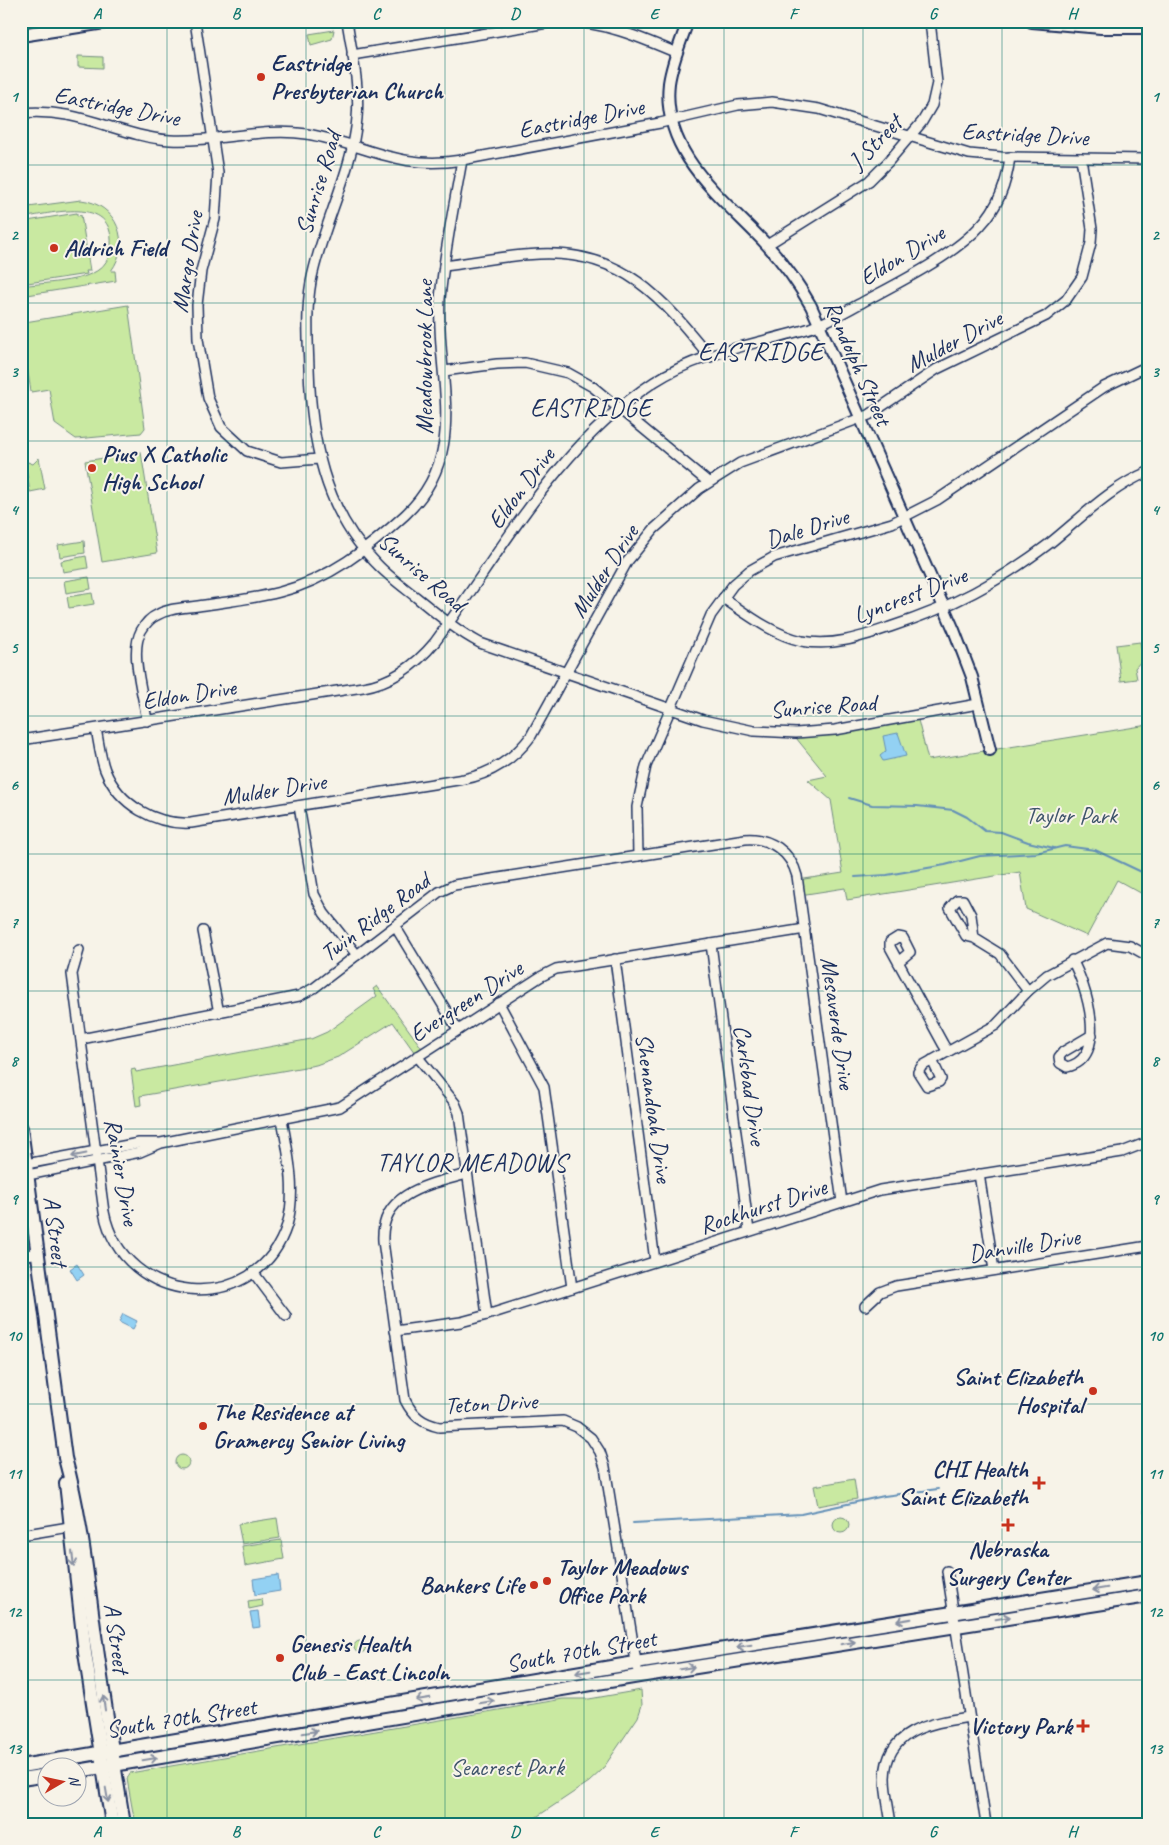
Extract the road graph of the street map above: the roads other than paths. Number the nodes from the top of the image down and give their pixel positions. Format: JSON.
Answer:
{"nodes":[{"id":1,"x":111,"y":21,"type":"edge"},
{"id":2,"x":195,"y":21,"type":"edge"},
{"id":3,"x":347,"y":21,"type":"edge"},
{"id":4,"x":561,"y":21,"type":"edge"},
{"id":5,"x":688,"y":21,"type":"edge"},
{"id":6,"x":930,"y":21,"type":"edge"},
{"id":7,"x":1032,"y":21,"type":"edge"},
{"id":8,"x":1148,"y":24,"type":"edge"},
{"id":9,"x":21,"y":36,"type":"edge"},
{"id":10,"x":677,"y":53,"type":"junction"},
{"id":11,"x":352,"y":55,"type":"junction"},
{"id":12,"x":21,"y":112,"type":"edge"},
{"id":13,"x":672,"y":121,"type":"junction"},
{"id":14,"x":910,"y":137,"type":"junction"},
{"id":15,"x":213,"y":138,"type":"junction"},
{"id":16,"x":352,"y":146,"type":"junction"},
{"id":17,"x":1010,"y":157,"type":"junction"},
{"id":18,"x":1081,"y":158,"type":"junction"},
{"id":19,"x":1148,"y":159,"type":"edge"},
{"id":20,"x":462,"y":160,"type":"junction"},
{"id":21,"x":767,"y":245,"type":"junction"},
{"id":22,"x":444,"y":266,"type":"junction"},
{"id":23,"x":820,"y":324,"type":"junction"},
{"id":24,"x":710,"y":357,"type":"junction"},
{"id":25,"x":1148,"y":366,"type":"edge"},
{"id":26,"x":444,"y":371,"type":"junction"},
{"id":27,"x":620,"y":409,"type":"junction"},
{"id":28,"x":861,"y":419,"type":"junction"},
{"id":29,"x":319,"y":459,"type":"junction"},
{"id":30,"x":1148,"y":472,"type":"edge"},
{"id":31,"x":708,"y":482,"type":"junction"},
{"id":32,"x":904,"y":517,"type":"junction"},
{"id":33,"x":363,"y":549,"type":"junction"},
{"id":34,"x":722,"y":598,"type":"junction"},
{"id":35,"x":945,"y":608,"type":"junction"},
{"id":36,"x":449,"y":623,"type":"junction"},
{"id":37,"x":565,"y":674,"type":"junction"},
{"id":38,"x":978,"y":704,"type":"junction"},
{"id":39,"x":670,"y":710,"type":"junction"},
{"id":40,"x":148,"y":721,"type":"junction"},
{"id":41,"x":96,"y":729,"type":"junction"},
{"id":42,"x":21,"y":740,"type":"edge"},
{"id":43,"x":990,"y":750,"type":"dead end"},
{"id":44,"x":299,"y":806,"type":"junction"},
{"id":45,"x":784,"y":853,"type":"joint"},
{"id":46,"x":638,"y":856,"type":"junction"},
{"id":47,"x":395,"y":926,"type":"junction"},
{"id":48,"x":805,"y":929,"type":"junction"},
{"id":49,"x":202,"y":931,"type":"dead end"},
{"id":50,"x":974,"y":938,"type":"dead end"},
{"id":51,"x":711,"y":944,"type":"junction"},
{"id":52,"x":79,"y":950,"type":"dead end"},
{"id":53,"x":357,"y":955,"type":"junction"},
{"id":54,"x":1148,"y":956,"type":"edge"},
{"id":55,"x":615,"y":959,"type":"junction"},
{"id":56,"x":1072,"y":960,"type":"junction"},
{"id":57,"x":898,"y":962,"type":"dead end"},
{"id":58,"x":1028,"y":991,"type":"junction"},
{"id":59,"x":499,"y":1003,"type":"junction"},
{"id":60,"x":219,"y":1013,"type":"junction"},
{"id":61,"x":458,"y":1030,"type":"junction"},
{"id":62,"x":1092,"y":1035,"type":"dead end"},
{"id":63,"x":81,"y":1039,"type":"junction"},
{"id":64,"x":948,"y":1052,"type":"junction"},
{"id":65,"x":418,"y":1056,"type":"junction"},
{"id":66,"x":932,"y":1060,"type":"dead end"},
{"id":67,"x":282,"y":1119,"type":"junction"},
{"id":68,"x":21,"y":1128,"type":"edge"},
{"id":69,"x":1148,"y":1142,"type":"edge"},
{"id":70,"x":161,"y":1143,"type":"junction"},
{"id":71,"x":97,"y":1151,"type":"junction"},
{"id":72,"x":98,"y":1161,"type":"junction"},
{"id":73,"x":27,"y":1170,"type":"junction"},
{"id":74,"x":467,"y":1174,"type":"junction"},
{"id":75,"x":979,"y":1174,"type":"junction"},
{"id":76,"x":842,"y":1202,"type":"junction"},
{"id":77,"x":749,"y":1231,"type":"junction"},
{"id":78,"x":1148,"y":1246,"type":"edge"},
{"id":79,"x":38,"y":1254,"type":"junction"},
{"id":80,"x":21,"y":1256,"type":"edge"},
{"id":81,"x":655,"y":1262,"type":"junction"},
{"id":82,"x":994,"y":1270,"type":"junction"},
{"id":83,"x":253,"y":1272,"type":"junction"},
{"id":84,"x":572,"y":1288,"type":"junction"},
{"id":85,"x":865,"y":1306,"type":"dead end"},
{"id":86,"x":487,"y":1315,"type":"junction"},
{"id":87,"x":286,"y":1316,"type":"dead end"},
{"id":88,"x":395,"y":1331,"type":"junction"},
{"id":89,"x":65,"y":1458,"type":"junction"},
{"id":90,"x":69,"y":1527,"type":"junction"},
{"id":91,"x":21,"y":1535,"type":"edge"},
{"id":92,"x":947,"y":1571,"type":"dead end"},
{"id":93,"x":1148,"y":1582,"type":"edge"},
{"id":94,"x":1148,"y":1596,"type":"edge"},
{"id":95,"x":952,"y":1613,"type":"junction"},
{"id":96,"x":954,"y":1626,"type":"junction"},
{"id":97,"x":637,"y":1663,"type":"junction"},
{"id":98,"x":639,"y":1676,"type":"junction"},
{"id":99,"x":969,"y":1717,"type":"junction"},
{"id":100,"x":105,"y":1752,"type":"junction"},
{"id":101,"x":21,"y":1766,"type":"edge"},
{"id":102,"x":108,"y":1766,"type":"junction"},
{"id":103,"x":88,"y":1769,"type":"edge"},
{"id":104,"x":38,"y":1776,"type":"edge"},
{"id":105,"x":21,"y":1779,"type":"edge"},
{"id":106,"x":112,"y":1824,"type":"edge"},
{"id":107,"x":124,"y":1824,"type":"edge"},
{"id":108,"x":891,"y":1824,"type":"edge"},
{"id":109,"x":986,"y":1824,"type":"edge"}],
"edges":[{"from":1,"to":9,"type":"main road"},
{"from":2,"to":15,"type":"street","name":"Margo Drive"},
{"from":3,"to":11,"type":"street","name":"Sunrise Road"},
{"from":4,"to":10,"type":"street"},
{"from":4,"to":11,"type":"street"},
{"from":5,"to":10,"type":"street","name":"Randolph Street"},
{"from":6,"to":14,"type":"street","name":"J Street"},
{"from":7,"to":8,"type":"main road"},
{"from":10,"to":13,"type":"street","name":"Randolph Street"},
{"from":11,"to":16,"type":"street","name":"Sunrise Road"},
{"from":12,"to":15,"type":"street","name":"Eastridge Drive"},
{"from":13,"to":14,"type":"street","name":"Eastridge Drive"},
{"from":13,"to":20,"type":"street","name":"Eastridge Drive"},
{"from":13,"to":21,"type":"street","name":"Randolph Street"},
{"from":14,"to":17,"type":"street","name":"Eastridge Drive"},
{"from":14,"to":21,"type":"street","name":"J Street"},
{"from":15,"to":16,"type":"street","name":"Eastridge Drive"},
{"from":15,"to":29,"type":"street","name":"Margo Drive"},
{"from":16,"to":20,"type":"street","name":"Eastridge Drive"},
{"from":16,"to":29,"type":"street","name":"Sunrise Road"},
{"from":17,"to":18,"type":"street","name":"Eastridge Drive"},
{"from":17,"to":23,"type":"street","name":"Eldon Drive"},
{"from":18,"to":19,"type":"street","name":"Eastridge Drive"},
{"from":18,"to":28,"type":"street","name":"Mulder Drive"},
{"from":20,"to":22,"type":"street","name":"Meadowbrook Lane"},
{"from":21,"to":23,"type":"street","name":"Randolph Street"},
{"from":22,"to":24,"type":"street"},
{"from":22,"to":26,"type":"street","name":"Meadowbrook Lane"},
{"from":23,"to":24,"type":"street","name":"Eldon Drive"},
{"from":23,"to":28,"type":"street","name":"Randolph Street"},
{"from":24,"to":27,"type":"street","name":"Eldon Drive"},
{"from":25,"to":32,"type":"street","name":"Dale Drive"},
{"from":26,"to":27,"type":"street"},
{"from":26,"to":33,"type":"street","name":"Meadowbrook Lane"},
{"from":27,"to":31,"type":"street"},
{"from":27,"to":36,"type":"street","name":"Eldon Drive"},
{"from":28,"to":31,"type":"street","name":"Mulder Drive"},
{"from":28,"to":32,"type":"street","name":"Randolph Street"},
{"from":29,"to":33,"type":"street","name":"Sunrise Road"},
{"from":30,"to":35,"type":"street","name":"Lyncrest Drive"},
{"from":31,"to":37,"type":"street","name":"Mulder Drive"},
{"from":32,"to":34,"type":"street","name":"Dale Drive"},
{"from":32,"to":35,"type":"street","name":"Randolph Street"},
{"from":33,"to":36,"type":"street","name":"Sunrise Road"},
{"from":33,"to":40,"type":"street","name":"Meadowbrook Lane"},
{"from":34,"to":35,"type":"street","name":"Lyncrest Drive"},
{"from":34,"to":39,"type":"street","name":"Dale Drive"},
{"from":35,"to":38,"type":"street","name":"Randolph Street"},
{"from":36,"to":37,"type":"street","name":"Sunrise Road"},
{"from":36,"to":40,"type":"street","name":"Eldon Drive"},
{"from":37,"to":39,"type":"street","name":"Sunrise Road"},
{"from":37,"to":44,"type":"street","name":"Mulder Drive"},
{"from":38,"to":39,"type":"street","name":"Sunrise Road"},
{"from":38,"to":43,"type":"street","name":"Randolph Street"},
{"from":39,"to":46,"type":"street","name":"Dale Drive"},
{"from":40,"to":41,"type":"street","name":"Eldon Drive"},
{"from":41,"to":42,"type":"street","name":"Eldon Drive"},
{"from":41,"to":44,"type":"street","name":"Mulder Drive"},
{"from":44,"to":53,"type":"street"},
{"from":45,"to":46,"type":"street","name":"Twin Ridge Road"},
{"from":45,"to":48,"type":"street","name":"Mesaverde Drive"},
{"from":46,"to":47,"type":"street","name":"Twin Ridge Road"},
{"from":47,"to":53,"type":"street","name":"Twin Ridge Road"},
{"from":47,"to":61,"type":"street"},
{"from":48,"to":51,"type":"street","name":"Evergreen Drive"},
{"from":48,"to":76,"type":"street","name":"Mesaverde Drive"},
{"from":49,"to":60,"type":"street"},
{"from":50,"to":58,"type":"street"},
{"from":51,"to":55,"type":"street","name":"Evergreen Drive"},
{"from":51,"to":77,"type":"street","name":"Carlsbad Drive"},
{"from":52,"to":63,"type":"street","name":"Rainier Drive"},
{"from":53,"to":60,"type":"street","name":"Twin Ridge Road"},
{"from":54,"to":56,"type":"street"},
{"from":55,"to":59,"type":"street","name":"Evergreen Drive"},
{"from":55,"to":81,"type":"street","name":"Shenandoah Drive"},
{"from":56,"to":58,"type":"street"},
{"from":56,"to":62,"type":"street"},
{"from":57,"to":64,"type":"street"},
{"from":58,"to":64,"type":"street"},
{"from":59,"to":61,"type":"street","name":"Evergreen Drive"},
{"from":59,"to":84,"type":"street"},
{"from":60,"to":63,"type":"street","name":"Twin Ridge Road"},
{"from":61,"to":65,"type":"street","name":"Evergreen Drive"},
{"from":63,"to":71,"type":"street","name":"Rainier Drive"},
{"from":64,"to":66,"type":"street"},
{"from":65,"to":67,"type":"street","name":"Evergreen Drive"},
{"from":65,"to":74,"type":"street"},
{"from":67,"to":70,"type":"street","name":"Evergreen Drive"},
{"from":67,"to":83,"type":"street"},
{"from":68,"to":73,"type":"main road","name":"A Street"},
{"from":69,"to":75,"type":"street","name":"Rockhurst Drive"},
{"from":70,"to":71,"type":"street","name":"Evergreen Drive"},
{"from":70,"to":72,"type":"street","name":"Evergreen Drive"},
{"from":71,"to":72,"type":"street","name":"Rainier Drive"},
{"from":71,"to":73,"type":"street","name":"Evergreen Drive","one_way":true},
{"from":72,"to":73,"type":"street","name":"Evergreen Drive"},
{"from":72,"to":83,"type":"street","name":"Rainier Drive"},
{"from":73,"to":79,"type":"main road","name":"A Street"},
{"from":74,"to":86,"type":"street"},
{"from":74,"to":88,"type":"street","name":"Teton Drive"},
{"from":75,"to":76,"type":"street","name":"Rockhurst Drive"},
{"from":75,"to":82,"type":"street"},
{"from":76,"to":77,"type":"street","name":"Rockhurst Drive"},
{"from":77,"to":81,"type":"street","name":"Rockhurst Drive"},
{"from":78,"to":82,"type":"street","name":"Danville Drive"},
{"from":79,"to":80,"type":"street"},
{"from":79,"to":89,"type":"main road","name":"A Street"},
{"from":81,"to":84,"type":"street","name":"Rockhurst Drive"},
{"from":82,"to":85,"type":"street","name":"Danville Drive"},
{"from":83,"to":87,"type":"street"},
{"from":84,"to":86,"type":"street","name":"Rockhurst Drive"},
{"from":86,"to":88,"type":"street","name":"Rockhurst Drive"},
{"from":88,"to":97,"type":"street","name":"Teton Drive"},
{"from":89,"to":90,"type":"main road","name":"A Street"},
{"from":100,"to":89,"type":"main road","name":"A Street","one_way":true},
{"from":90,"to":91,"type":"street"},
{"from":90,"to":100,"type":"main road","name":"A Street","one_way":true},
{"from":92,"to":95,"type":"street"},
{"from":93,"to":95,"type":"main road","name":"South 70th Street","one_way":true},
{"from":96,"to":94,"type":"main road","name":"South 70th Street","one_way":true},
{"from":95,"to":96,"type":"street"},
{"from":95,"to":97,"type":"main road","name":"South 70th Street","one_way":true},
{"from":98,"to":96,"type":"main road","name":"South 70th Street","one_way":true},
{"from":96,"to":99,"type":"street"},
{"from":97,"to":98,"type":"street","name":"Teton Drive"},
{"from":97,"to":100,"type":"main road","name":"South 70th Street","one_way":true},
{"from":102,"to":98,"type":"main road","name":"South 70th Street","one_way":true},
{"from":99,"to":108,"type":"street"},
{"from":99,"to":109,"type":"street"},
{"from":100,"to":101,"type":"main road","name":"South 70th Street"},
{"from":100,"to":102,"type":"main road","name":"A Street"},
{"from":102,"to":103,"type":"main road","name":"South 70th Street"},
{"from":102,"to":106,"type":"main road","name":"A Street","one_way":true},
{"from":102,"to":107,"type":"main road","name":"A Street"},
{"from":104,"to":105,"type":"main road"}]}
